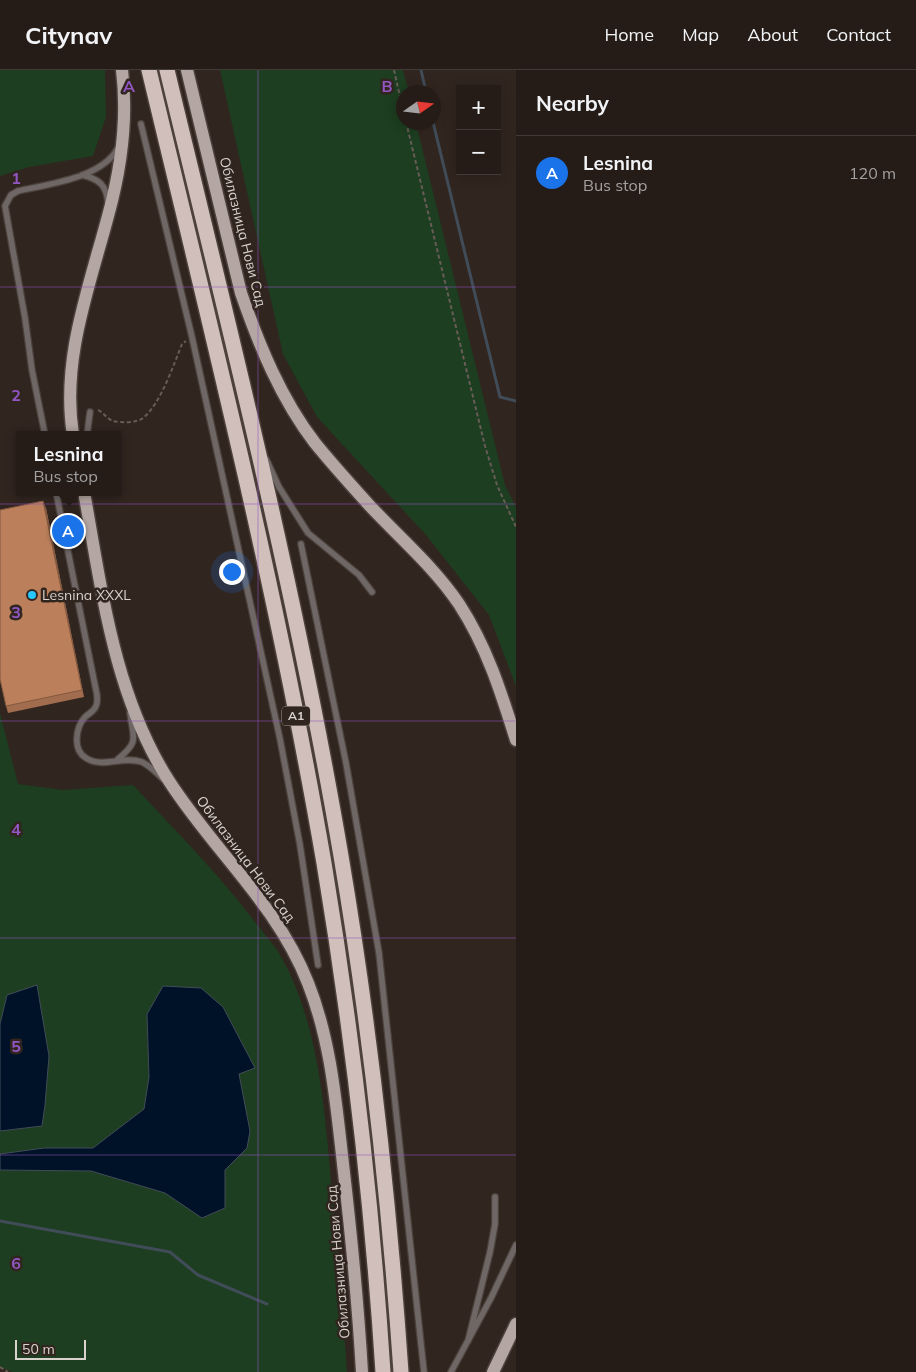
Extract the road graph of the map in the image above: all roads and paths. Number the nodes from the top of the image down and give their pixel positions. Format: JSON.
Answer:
{"nodes":[{"id":1,"x":122,"y":70,"type":"edge"},
{"id":2,"x":148,"y":70,"type":"edge"},
{"id":3,"x":167,"y":70,"type":"edge"},
{"id":4,"x":187,"y":70,"type":"edge"},
{"id":5,"x":394,"y":70,"type":"edge"},
{"id":6,"x":398,"y":85,"type":"edge"},
{"id":7,"x":141,"y":124,"type":"dead end"},
{"id":8,"x":408,"y":130,"type":"edge"},
{"id":9,"x":122,"y":141,"type":"junction"},
{"id":10,"x":82,"y":175,"type":"junction"},
{"id":11,"x":108,"y":215,"type":"junction"},
{"id":12,"x":192,"y":337,"type":"junction"},
{"id":13,"x":90,"y":412,"type":"joint"},
{"id":14,"x":251,"y":424,"type":"junction"},
{"id":15,"x":44,"y":431,"type":"edge"},
{"id":16,"x":73,"y":431,"type":"edge"},
{"id":17,"x":88,"y":431,"type":"edge"},
{"id":18,"x":57,"y":496,"type":"edge"},
{"id":19,"x":85,"y":496,"type":"edge"},
{"id":20,"x":88,"y":496,"type":"edge"},
{"id":21,"x":516,"y":527,"type":"edge"},
{"id":22,"x":94,"y":544,"type":"junction"},
{"id":23,"x":301,"y":544,"type":"dead end"},
{"id":24,"x":372,"y":592,"type":"dead end"},
{"id":25,"x":130,"y":700,"type":"junction"},
{"id":26,"x":516,"y":740,"type":"edge"},
{"id":27,"x":118,"y":759,"type":"junction"},
{"id":28,"x":170,"y":782,"type":"junction"},
{"id":29,"x":318,"y":965,"type":"dead end"},
{"id":30,"x":495,"y":1197,"type":"dead end"},
{"id":31,"x":516,"y":1245,"type":"edge"},
{"id":32,"x":516,"y":1324,"type":"edge"},
{"id":33,"x":468,"y":1341,"type":"junction"},
{"id":34,"x":0,"y":1367,"type":"edge"},
{"id":35,"x":8,"y":1372,"type":"edge"},
{"id":36,"x":362,"y":1372,"type":"edge"},
{"id":37,"x":383,"y":1372,"type":"edge"},
{"id":38,"x":401,"y":1372,"type":"edge"},
{"id":39,"x":424,"y":1372,"type":"edge"},
{"id":40,"x":451,"y":1372,"type":"edge"},
{"id":41,"x":493,"y":1372,"type":"edge"}],
"edges":[{"from":1,"to":9,"type":"main road"},
{"from":2,"to":37,"type":"highway","number":"A1"},
{"from":3,"to":14,"type":"highway","number":"A1"},
{"from":4,"to":26,"type":"main road","name":"Обилазница Нови Сад"},
{"from":5,"to":6,"type":"path"},
{"from":7,"to":12,"type":"lane"},
{"from":8,"to":21,"type":"path"},
{"from":9,"to":10,"type":"lane"},
{"from":9,"to":11,"type":"main road"},
{"from":10,"to":11,"type":"lane"},
{"from":10,"to":15,"type":"lane"},
{"from":11,"to":16,"type":"main road"},
{"from":12,"to":13,"type":"path"},
{"from":12,"to":29,"type":"lane"},
{"from":13,"to":17,"type":"lane"},
{"from":14,"to":24,"type":"lane"},
{"from":14,"to":38,"type":"highway","number":"A1"},
{"from":18,"to":27,"type":"lane"},
{"from":19,"to":22,"type":"main road","name":"Обилазница Нови Сад"},
{"from":20,"to":22,"type":"lane"},
{"from":22,"to":25,"type":"main road","name":"Обилазница Нови Сад"},
{"from":23,"to":39,"type":"lane"},
{"from":25,"to":27,"type":"lane"},
{"from":25,"to":28,"type":"main road","name":"Обилазница Нови Сад"},
{"from":27,"to":28,"type":"lane"},
{"from":28,"to":36,"type":"main road","name":"Обилазница Нови Сад"},
{"from":30,"to":33,"type":"lane"},
{"from":31,"to":33,"type":"lane"},
{"from":32,"to":41,"type":"main road"},
{"from":33,"to":40,"type":"lane"},
{"from":34,"to":35,"type":"path"}]}
